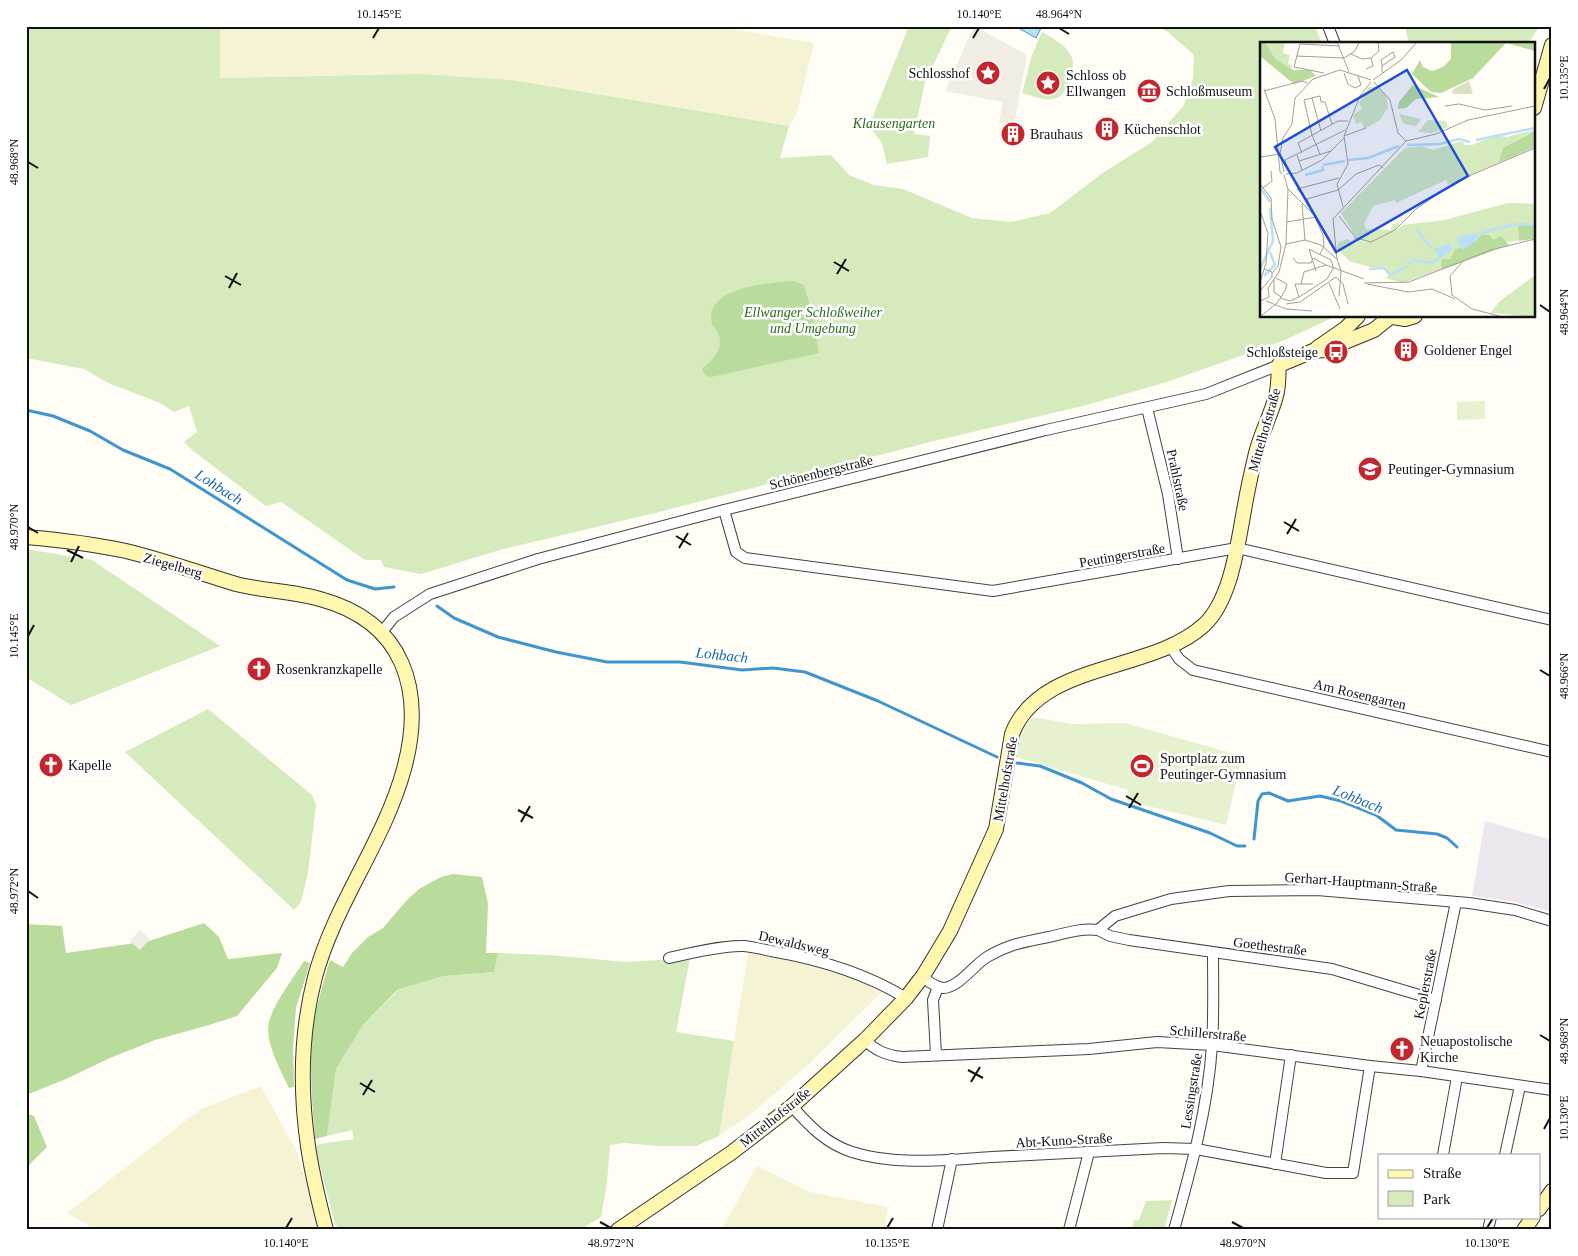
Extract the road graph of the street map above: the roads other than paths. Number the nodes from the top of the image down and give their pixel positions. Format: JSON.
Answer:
{"nodes":[{"id":1,"x":1328,"y":26,"type":"edge"},
{"id":2,"x":1334,"y":42,"type":"edge"},
{"id":3,"x":1552,"y":45,"type":"edge"},
{"id":4,"x":1536,"y":101,"type":"edge"},
{"id":5,"x":1356,"y":318,"type":"edge"},
{"id":6,"x":1388,"y":318,"type":"edge"},
{"id":7,"x":1313,"y":351,"type":"junction"},
{"id":8,"x":1279,"y":365,"type":"junction"},
{"id":9,"x":1147,"y":408,"type":"junction"},
{"id":10,"x":724,"y":510,"type":"junction"},
{"id":11,"x":26,"y":537,"type":"edge"},
{"id":12,"x":1237,"y":548,"type":"junction"},
{"id":13,"x":1178,"y":559,"type":"junction"},
{"id":14,"x":1552,"y":620,"type":"edge"},
{"id":15,"x":382,"y":632,"type":"junction"},
{"id":16,"x":1171,"y":646,"type":"junction"},
{"id":17,"x":1552,"y":752,"type":"edge"},
{"id":18,"x":1456,"y":902,"type":"junction"},
{"id":19,"x":1552,"y":920,"type":"edge"},
{"id":20,"x":1098,"y":930,"type":"junction"},
{"id":21,"x":1213,"y":953,"type":"junction"},
{"id":22,"x":669,"y":958,"type":"dead end"},
{"id":23,"x":922,"y":977,"type":"junction"},
{"id":24,"x":938,"y":986,"type":"junction"},
{"id":25,"x":906,"y":998,"type":"junction"},
{"id":26,"x":1436,"y":1000,"type":"junction"},
{"id":27,"x":865,"y":1040,"type":"junction"},
{"id":28,"x":1212,"y":1045,"type":"junction"},
{"id":29,"x":936,"y":1055,"type":"junction"},
{"id":30,"x":1291,"y":1055,"type":"junction"},
{"id":31,"x":1370,"y":1066,"type":"junction"},
{"id":32,"x":1421,"y":1071,"type":"junction"},
{"id":33,"x":1458,"y":1077,"type":"junction"},
{"id":34,"x":1520,"y":1086,"type":"junction"},
{"id":35,"x":1552,"y":1090,"type":"edge"},
{"id":36,"x":792,"y":1106,"type":"junction"},
{"id":37,"x":1196,"y":1149,"type":"junction"},
{"id":38,"x":1089,"y":1152,"type":"junction"},
{"id":39,"x":1443,"y":1154,"type":"edge"},
{"id":40,"x":1505,"y":1154,"type":"edge"},
{"id":41,"x":952,"y":1159,"type":"junction"},
{"id":42,"x":1275,"y":1164,"type":"junction"},
{"id":43,"x":1552,"y":1191,"type":"edge"},
{"id":44,"x":1540,"y":1208,"type":"edge"},
{"id":45,"x":1532,"y":1218,"type":"edge"},
{"id":46,"x":326,"y":1230,"type":"edge"},
{"id":47,"x":618,"y":1230,"type":"edge"},
{"id":48,"x":937,"y":1230,"type":"edge"},
{"id":49,"x":1069,"y":1230,"type":"edge"},
{"id":50,"x":1174,"y":1230,"type":"edge"},
{"id":51,"x":1524,"y":1230,"type":"edge"}],
"edges":[{"from":1,"to":2,"type":"street"},
{"from":3,"to":4,"type":"street"},
{"from":5,"to":7,"type":"street"},
{"from":6,"to":7,"type":"street"},
{"from":7,"to":8,"type":"street"},
{"from":8,"to":9,"type":"street","name":"Schönenbergstraße"},
{"from":8,"to":12,"type":"street","name":"Mittelhofstraße"},
{"from":9,"to":10,"type":"street","name":"Schönenbergstraße"},
{"from":9,"to":13,"type":"street","name":"Prahlstraße"},
{"from":10,"to":13,"type":"street","name":"Peutingerstraße"},
{"from":10,"to":15,"type":"street","name":"Schönenbergstraße"},
{"from":11,"to":15,"type":"street","name":"Ziegelberg"},
{"from":12,"to":13,"type":"street","name":"Peutingerstraße"},
{"from":12,"to":14,"type":"street","name":"Peutingerstraße"},
{"from":12,"to":16,"type":"street","name":"Mittelhofstraße"},
{"from":15,"to":46,"type":"street"},
{"from":16,"to":17,"type":"street","name":"Am Rosengarten"},
{"from":16,"to":23,"type":"street","name":"Mittelhofstraße"},
{"from":18,"to":19,"type":"street","name":"Gerhart-Hauptmann-Straße"},
{"from":18,"to":20,"type":"street","name":"Gerhart-Hauptmann-Straße"},
{"from":18,"to":26,"type":"street","name":"Keplerstraße"},
{"from":20,"to":21,"type":"street","name":"Goethestraße"},
{"from":20,"to":24,"type":"street"},
{"from":21,"to":26,"type":"street","name":"Goethestraße"},
{"from":21,"to":28,"type":"street","name":"Lessingstraße"},
{"from":22,"to":25,"type":"street","name":"Dewaldsweg"},
{"from":23,"to":24,"type":"street"},
{"from":23,"to":25,"type":"street","name":"Mittelhofstraße"},
{"from":24,"to":29,"type":"street"},
{"from":25,"to":27,"type":"street","name":"Mittelhofstraße"},
{"from":26,"to":32,"type":"street","name":"Keplerstraße"},
{"from":27,"to":29,"type":"street","name":"Schillerstraße"},
{"from":27,"to":36,"type":"street","name":"Mittelhofstraße"},
{"from":28,"to":29,"type":"street","name":"Schillerstraße"},
{"from":28,"to":30,"type":"street","name":"Schillerstraße"},
{"from":28,"to":37,"type":"street","name":"Lessingstraße"},
{"from":30,"to":31,"type":"street","name":"Schillerstraße"},
{"from":30,"to":42,"type":"street"},
{"from":31,"to":32,"type":"street","name":"Schillerstraße"},
{"from":31,"to":42,"type":"street","name":"Abt-Kuno-Straße"},
{"from":32,"to":33,"type":"street","name":"Schillerstraße"},
{"from":33,"to":34,"type":"street","name":"Schillerstraße"},
{"from":33,"to":39,"type":"street"},
{"from":34,"to":35,"type":"street","name":"Schillerstraße"},
{"from":34,"to":40,"type":"street"},
{"from":36,"to":41,"type":"street","name":"Abt-Kuno-Straße"},
{"from":36,"to":47,"type":"street","name":"Mittelhofstraße"},
{"from":37,"to":38,"type":"street","name":"Abt-Kuno-Straße"},
{"from":37,"to":42,"type":"street","name":"Abt-Kuno-Straße"},
{"from":37,"to":50,"type":"street","name":"Lessingstraße"},
{"from":38,"to":41,"type":"street","name":"Abt-Kuno-Straße"},
{"from":38,"to":49,"type":"street"},
{"from":41,"to":48,"type":"street"},
{"from":43,"to":44,"type":"street"},
{"from":45,"to":51,"type":"street"}]}
